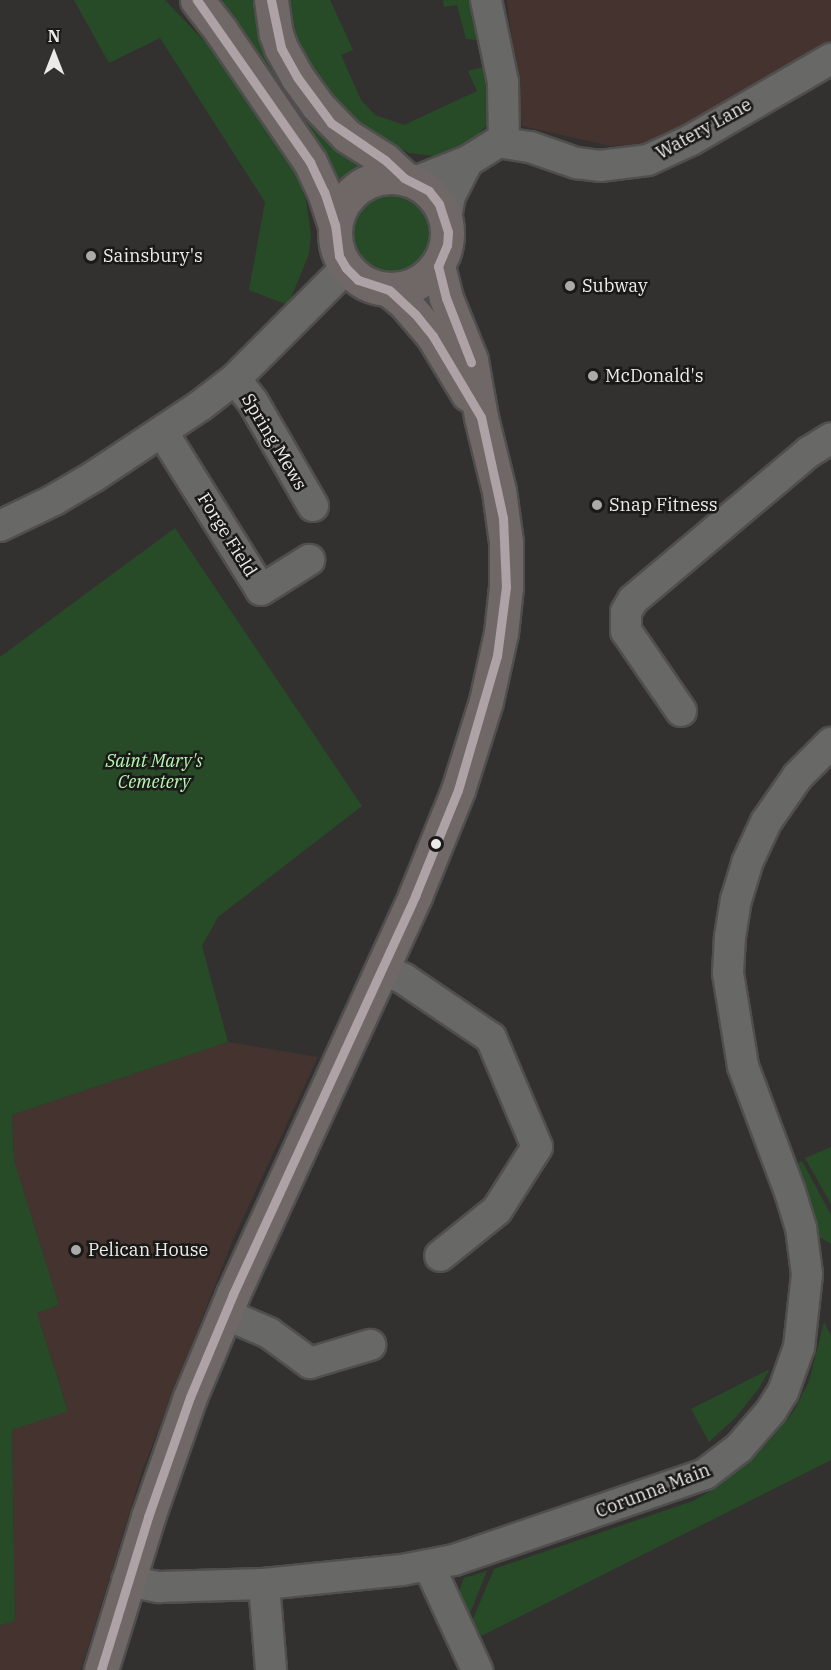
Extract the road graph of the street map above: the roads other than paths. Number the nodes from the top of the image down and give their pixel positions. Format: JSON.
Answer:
{"nodes":[{"id":1,"x":197,"y":0,"type":"edge"},
{"id":2,"x":271,"y":0,"type":"edge"},
{"id":3,"x":486,"y":0,"type":"edge"},
{"id":4,"x":831,"y":59,"type":"edge"},
{"id":5,"x":504,"y":143,"type":"junction"},
{"id":6,"x":468,"y":160,"type":"junction"},
{"id":7,"x":410,"y":180,"type":"junction"},
{"id":8,"x":446,"y":219,"type":"junction"},
{"id":9,"x":335,"y":225,"type":"junction"},
{"id":10,"x":438,"y":266,"type":"junction"},
{"id":11,"x":346,"y":268,"type":"junction"},
{"id":12,"x":389,"y":290,"type":"junction"},
{"id":13,"x":235,"y":379,"type":"junction"},
{"id":14,"x":481,"y":417,"type":"junction"},
{"id":15,"x":163,"y":433,"type":"junction"},
{"id":16,"x":831,"y":438,"type":"edge"},
{"id":17,"x":313,"y":506,"type":"dead end"},
{"id":18,"x":0,"y":526,"type":"edge"},
{"id":19,"x":309,"y":560,"type":"dead end"},
{"id":20,"x":681,"y":711,"type":"dead end"},
{"id":21,"x":831,"y":743,"type":"edge"},
{"id":22,"x":382,"y":969,"type":"junction"},
{"id":23,"x":440,"y":1256,"type":"dead end"},
{"id":24,"x":819,"y":1272,"type":"edge"},
{"id":25,"x":225,"y":1314,"type":"junction"},
{"id":26,"x":370,"y":1345,"type":"dead end"},
{"id":27,"x":429,"y":1566,"type":"junction"},
{"id":28,"x":127,"y":1581,"type":"junction"},
{"id":29,"x":264,"y":1584,"type":"junction"},
{"id":30,"x":101,"y":1670,"type":"edge"},
{"id":31,"x":271,"y":1670,"type":"edge"},
{"id":32,"x":477,"y":1670,"type":"edge"}],
"edges":[{"from":1,"to":9,"type":"main road"},
{"from":2,"to":7,"type":"main road"},
{"from":3,"to":5,"type":"street"},
{"from":4,"to":5,"type":"street","name":"Watery Lane"},
{"from":5,"to":6,"type":"street"},
{"from":6,"to":7,"type":"street"},
{"from":6,"to":8,"type":"street"},
{"from":7,"to":8,"type":"main road"},
{"from":7,"to":9,"type":"main road"},
{"from":8,"to":10,"type":"main road"},
{"from":9,"to":11,"type":"main road"},
{"from":10,"to":12,"type":"main road"},
{"from":10,"to":14,"type":"main road"},
{"from":11,"to":12,"type":"main road"},
{"from":11,"to":13,"type":"street"},
{"from":12,"to":14,"type":"main road"},
{"from":13,"to":15,"type":"street"},
{"from":13,"to":17,"type":"street","name":"Spring Mews"},
{"from":14,"to":22,"type":"main road"},
{"from":15,"to":18,"type":"street"},
{"from":15,"to":19,"type":"street","name":"Forge Field"},
{"from":16,"to":20,"type":"street"},
{"from":21,"to":24,"type":"street","name":"Corunna Main"},
{"from":22,"to":23,"type":"street"},
{"from":22,"to":25,"type":"main road"},
{"from":24,"to":27,"type":"street","name":"Corunna Main"},
{"from":25,"to":26,"type":"street"},
{"from":25,"to":28,"type":"main road"},
{"from":27,"to":29,"type":"street","name":"Corunna Main"},
{"from":27,"to":32,"type":"street"},
{"from":28,"to":29,"type":"street","name":"Corunna Main"},
{"from":28,"to":30,"type":"main road"},
{"from":29,"to":31,"type":"street"}]}
